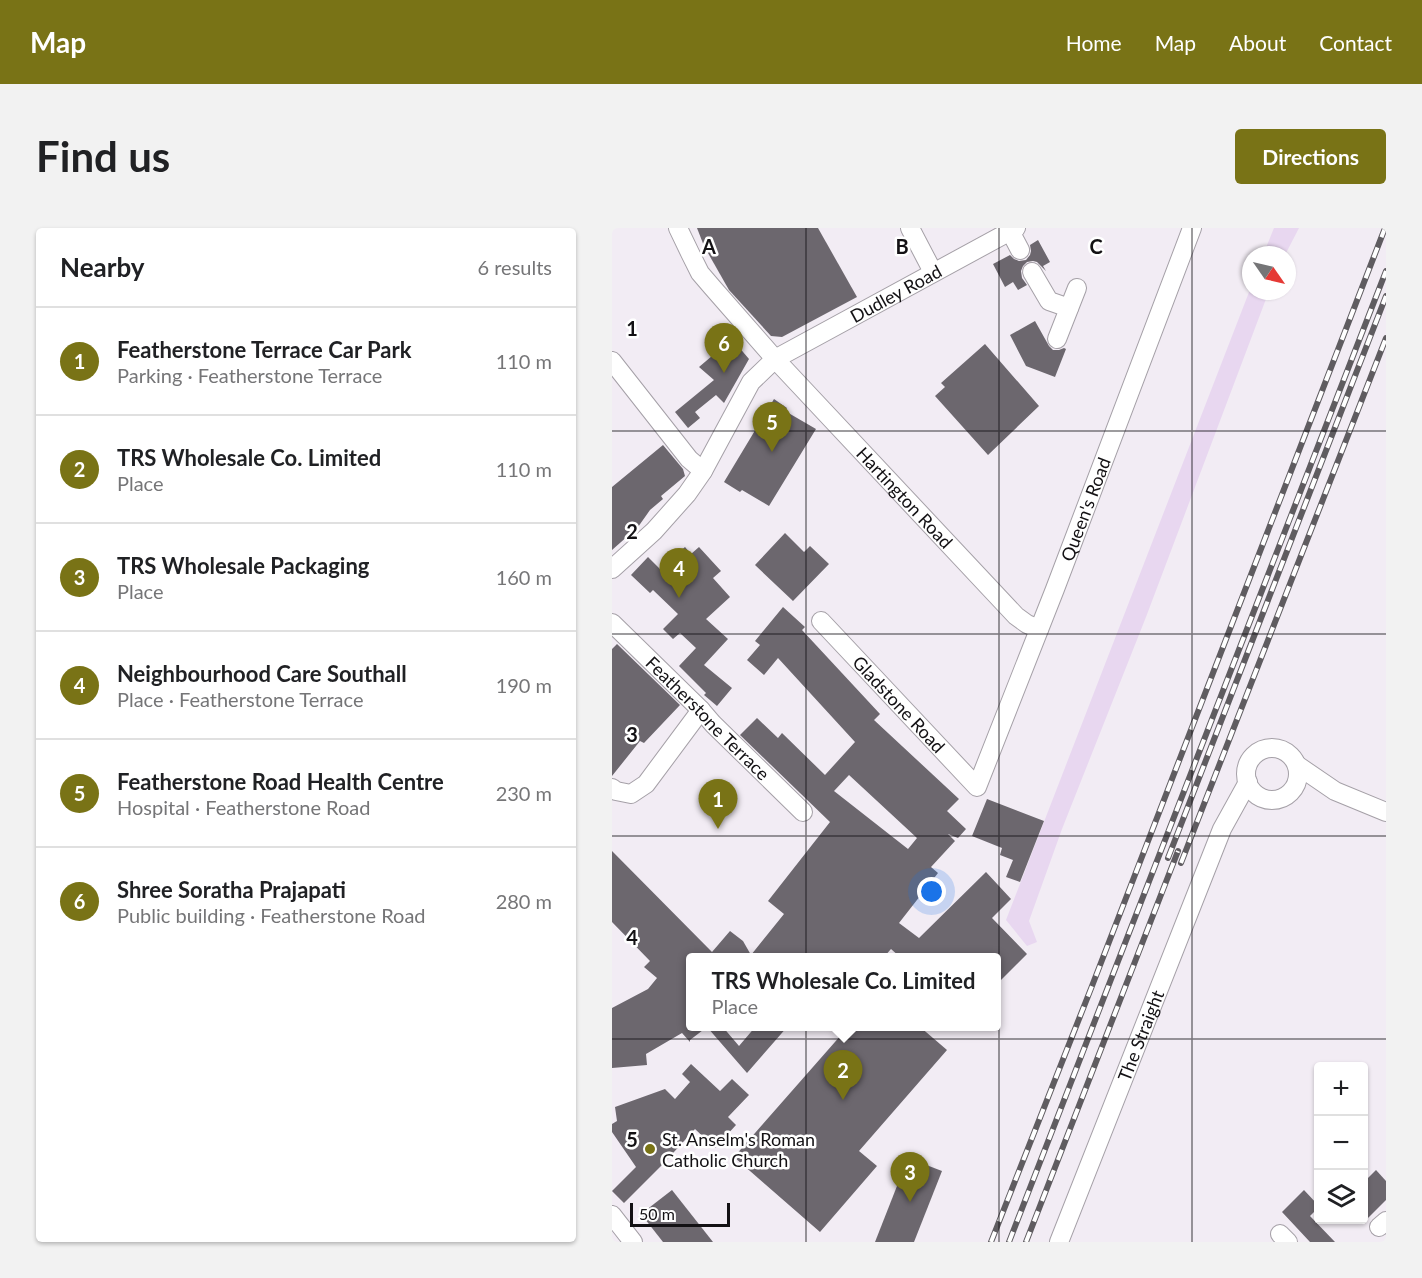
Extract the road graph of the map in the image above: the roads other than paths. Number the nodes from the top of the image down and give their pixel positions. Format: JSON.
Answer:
{"nodes":[{"id":1,"x":678,"y":228,"type":"edge"},
{"id":2,"x":910,"y":228,"type":"edge"},
{"id":3,"x":1192,"y":228,"type":"edge"},
{"id":4,"x":1013,"y":230,"type":"edge"},
{"id":5,"x":1020,"y":250,"type":"dead end"},
{"id":6,"x":933,"y":272,"type":"junction"},
{"id":7,"x":1032,"y":272,"type":"dead end"},
{"id":8,"x":1077,"y":288,"type":"dead end"},
{"id":9,"x":1069,"y":308,"type":"junction"},
{"id":10,"x":1057,"y":339,"type":"dead end"},
{"id":11,"x":775,"y":359,"type":"junction"},
{"id":12,"x":612,"y":361,"type":"edge"},
{"id":13,"x":702,"y":471,"type":"junction"},
{"id":14,"x":612,"y":569,"type":"edge"},
{"id":15,"x":821,"y":621,"type":"dead end"},
{"id":16,"x":612,"y":623,"type":"edge"},
{"id":17,"x":1039,"y":629,"type":"junction"},
{"id":18,"x":701,"y":710,"type":"junction"},
{"id":19,"x":1297,"y":765,"type":"junction"},
{"id":20,"x":1248,"y":782,"type":"junction"},
{"id":21,"x":977,"y":787,"type":"joint"},
{"id":22,"x":612,"y":788,"type":"edge"},
{"id":23,"x":1292,"y":790,"type":"junction"},
{"id":24,"x":1335,"y":791,"type":"junction"},
{"id":25,"x":1263,"y":798,"type":"junction"},
{"id":26,"x":802,"y":812,"type":"dead end"},
{"id":27,"x":1386,"y":812,"type":"edge"},
{"id":28,"x":1222,"y":829,"type":"junction"},
{"id":29,"x":613,"y":1219,"type":"edge"},
{"id":30,"x":633,"y":1242,"type":"edge"},
{"id":31,"x":1059,"y":1242,"type":"edge"}],
"edges":[{"from":1,"to":11,"type":"street","name":"Hartington Road"},
{"from":2,"to":6,"type":"street"},
{"from":3,"to":17,"type":"street","name":"Queen's Road"},
{"from":4,"to":5,"type":"street"},
{"from":4,"to":6,"type":"street","name":"Dudley Road"},
{"from":6,"to":11,"type":"street","name":"Dudley Road"},
{"from":7,"to":9,"type":"street"},
{"from":8,"to":9,"type":"street"},
{"from":9,"to":10,"type":"street"},
{"from":11,"to":13,"type":"street","name":"Dudley Road"},
{"from":11,"to":17,"type":"street","name":"Hartington Road"},
{"from":12,"to":13,"type":"street"},
{"from":13,"to":14,"type":"street","name":"Dudley Road"},
{"from":15,"to":21,"type":"street","name":"Gladstone Road"},
{"from":16,"to":18,"type":"street","name":"Featherstone Terrace"},
{"from":17,"to":21,"type":"street","name":"Queen's Road"},
{"from":18,"to":22,"type":"street"},
{"from":18,"to":26,"type":"street","name":"Featherstone Terrace"},
{"from":19,"to":20,"type":"street"},
{"from":19,"to":23,"type":"street"},
{"from":19,"to":24,"type":"street"},
{"from":20,"to":25,"type":"street"},
{"from":20,"to":28,"type":"street","name":"The Straight"},
{"from":23,"to":24,"type":"street"},
{"from":23,"to":25,"type":"street"},
{"from":24,"to":27,"type":"street"},
{"from":25,"to":28,"type":"street","name":"The Straight"},
{"from":28,"to":31,"type":"street","name":"The Straight"},
{"from":29,"to":30,"type":"street"}]}
